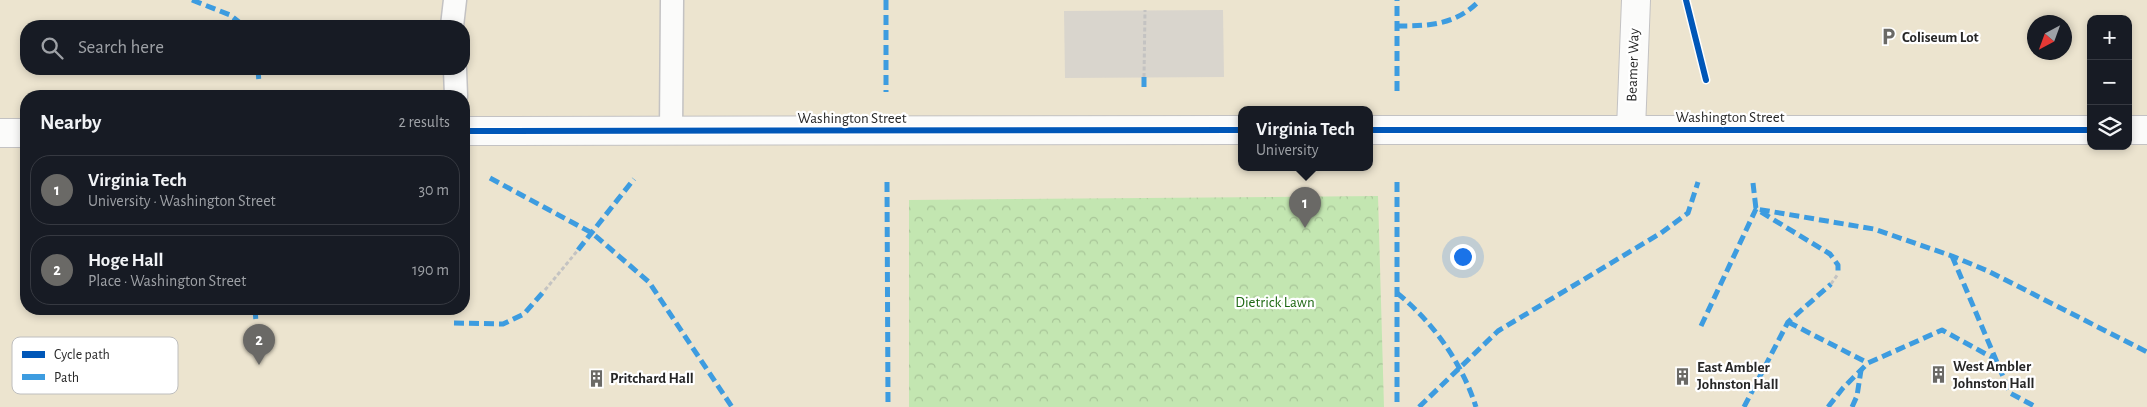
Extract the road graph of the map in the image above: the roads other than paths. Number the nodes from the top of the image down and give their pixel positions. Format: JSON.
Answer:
{"nodes":[{"id":1,"x":455,"y":0,"type":"edge"},
{"id":2,"x":672,"y":0,"type":"edge"},
{"id":3,"x":1636,"y":0,"type":"edge"},
{"id":4,"x":453,"y":20,"type":"edge"},
{"id":5,"x":455,"y":75,"type":"edge"},
{"id":6,"x":456,"y":90,"type":"edge"},
{"id":7,"x":1631,"y":129,"type":"junction"},
{"id":8,"x":671,"y":130,"type":"junction"},
{"id":9,"x":1238,"y":130,"type":"edge"},
{"id":10,"x":1373,"y":130,"type":"edge"},
{"id":11,"x":2087,"y":130,"type":"edge"},
{"id":12,"x":2132,"y":130,"type":"edge"},
{"id":13,"x":2147,"y":130,"type":"edge"},
{"id":14,"x":470,"y":131,"type":"edge"},
{"id":15,"x":0,"y":133,"type":"edge"},
{"id":16,"x":20,"y":133,"type":"edge"}],
"edges":[{"from":1,"to":4,"type":"lane"},
{"from":2,"to":8,"type":"lane"},
{"from":3,"to":7,"type":"main road","name":"Beamer Way"},
{"from":5,"to":6,"type":"lane"},
{"from":7,"to":10,"type":"main road","name":"Washington Street"},
{"from":7,"to":11,"type":"main road","name":"Washington Street"},
{"from":8,"to":9,"type":"main road","name":"Washington Street"},
{"from":8,"to":14,"type":"main road","name":"Washington Street"},
{"from":12,"to":13,"type":"main road"},
{"from":15,"to":16,"type":"main road"}]}
